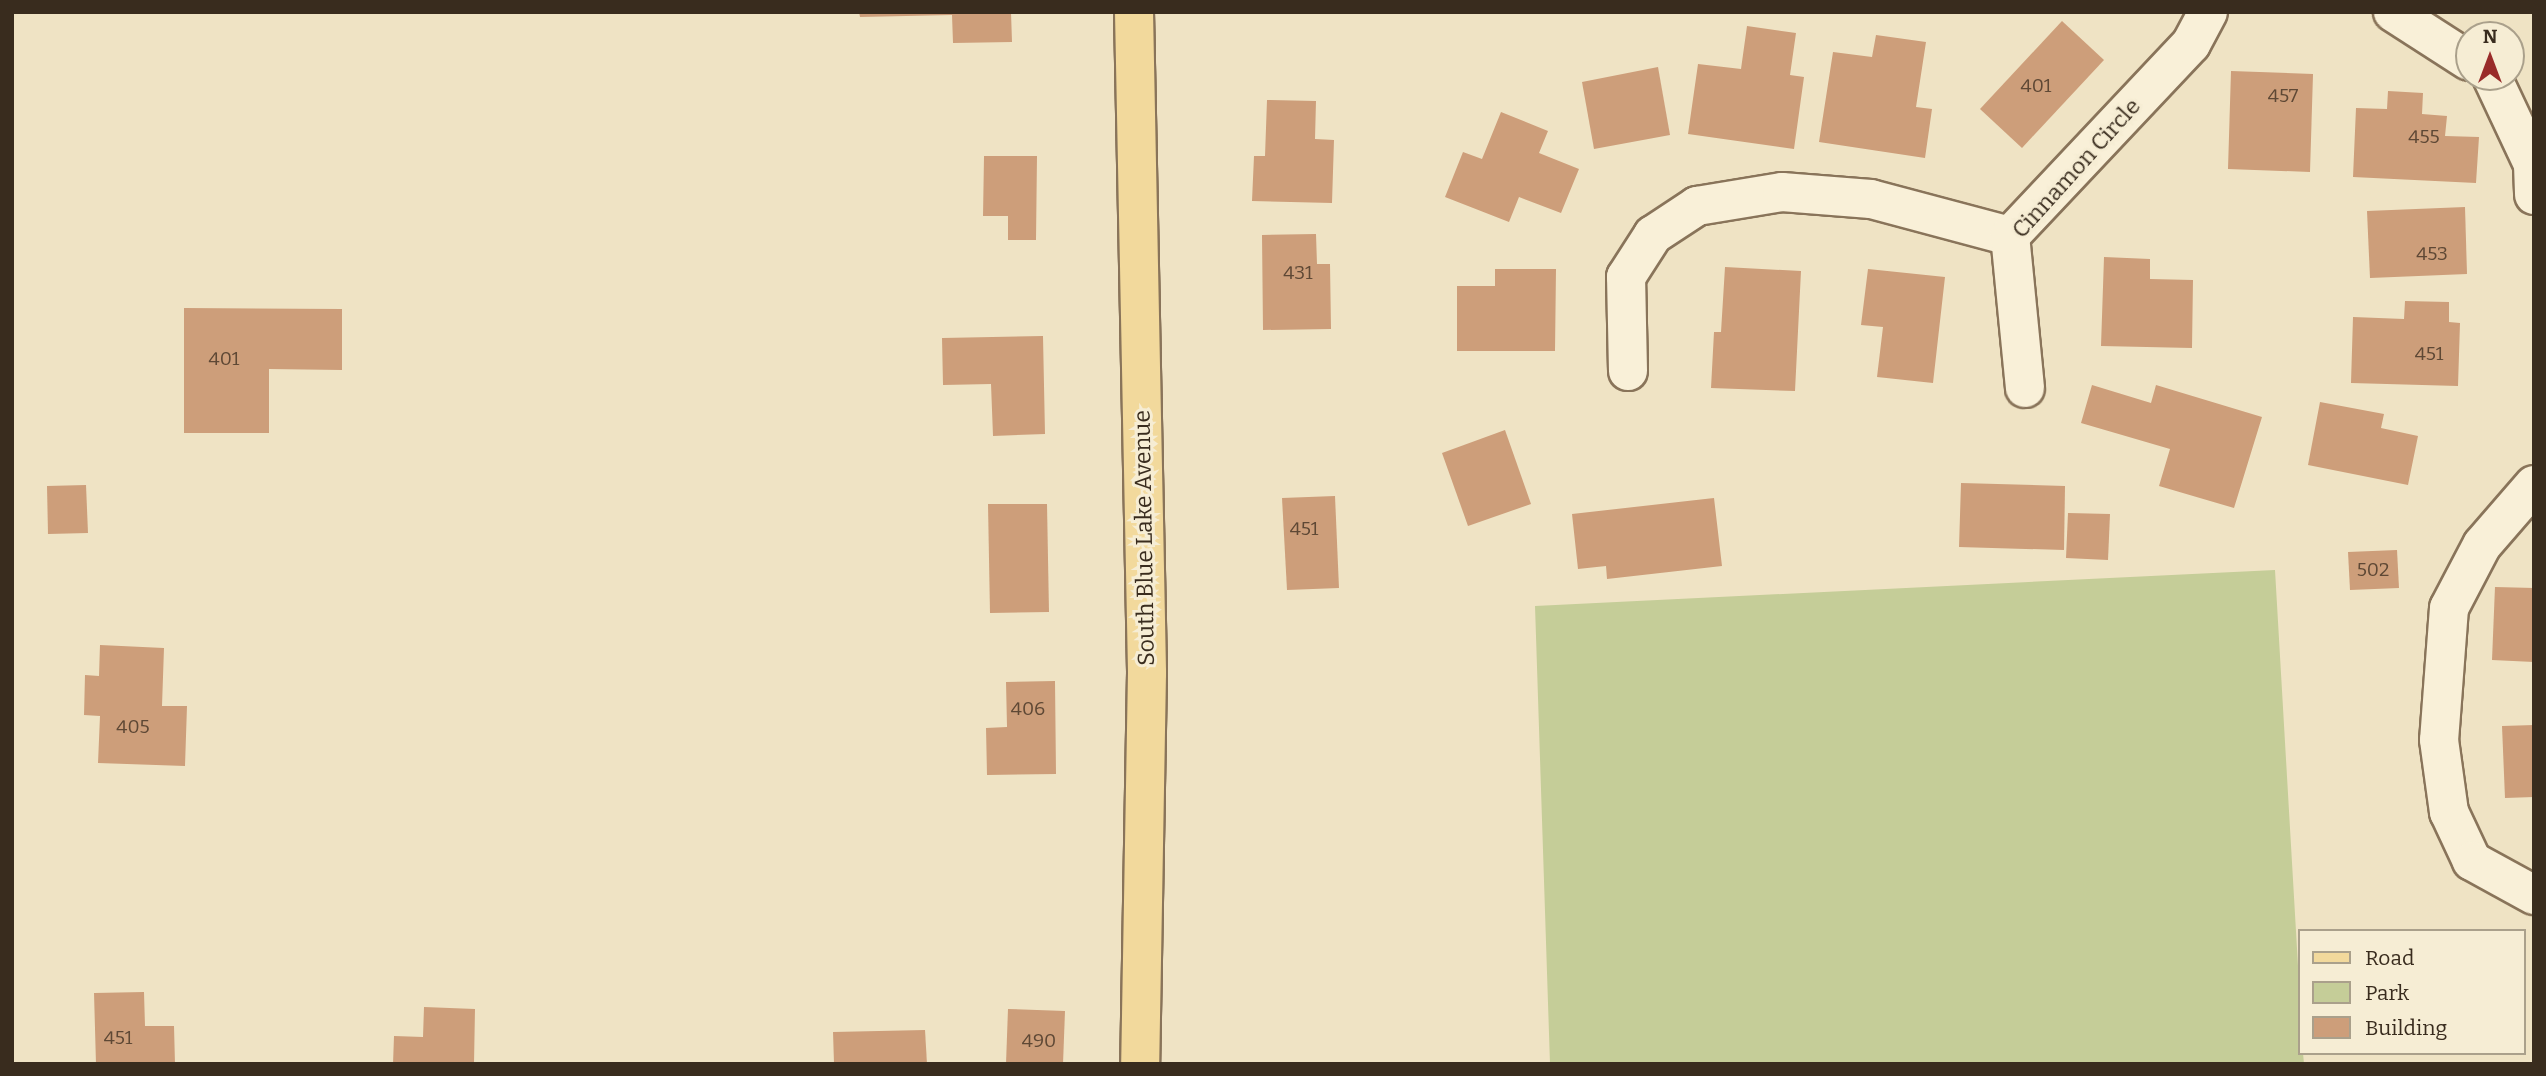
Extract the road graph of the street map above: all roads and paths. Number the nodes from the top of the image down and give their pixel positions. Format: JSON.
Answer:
{"nodes":[{"id":1,"x":1134,"y":12,"type":"edge"},
{"id":2,"x":2208,"y":12,"type":"edge"},
{"id":3,"x":2393,"y":12,"type":"edge"},
{"id":4,"x":2455,"y":52,"type":"edge"},
{"id":5,"x":2498,"y":91,"type":"edge"},
{"id":6,"x":2534,"y":195,"type":"edge"},
{"id":7,"x":2010,"y":236,"type":"junction"},
{"id":8,"x":1628,"y":371,"type":"dead end"},
{"id":9,"x":2025,"y":388,"type":"dead end"},
{"id":10,"x":2534,"y":485,"type":"edge"},
{"id":11,"x":2534,"y":895,"type":"edge"},
{"id":12,"x":1140,"y":1064,"type":"edge"}],
"edges":[{"from":1,"to":12,"type":"main road","name":"South Blue Lake Avenue"},
{"from":2,"to":7,"type":"street","name":"Cinnamon Circle"},
{"from":3,"to":4,"type":"street"},
{"from":5,"to":6,"type":"street"},
{"from":7,"to":8,"type":"street"},
{"from":7,"to":9,"type":"street","name":"Cinnamon Circle"},
{"from":10,"to":11,"type":"street"}]}
